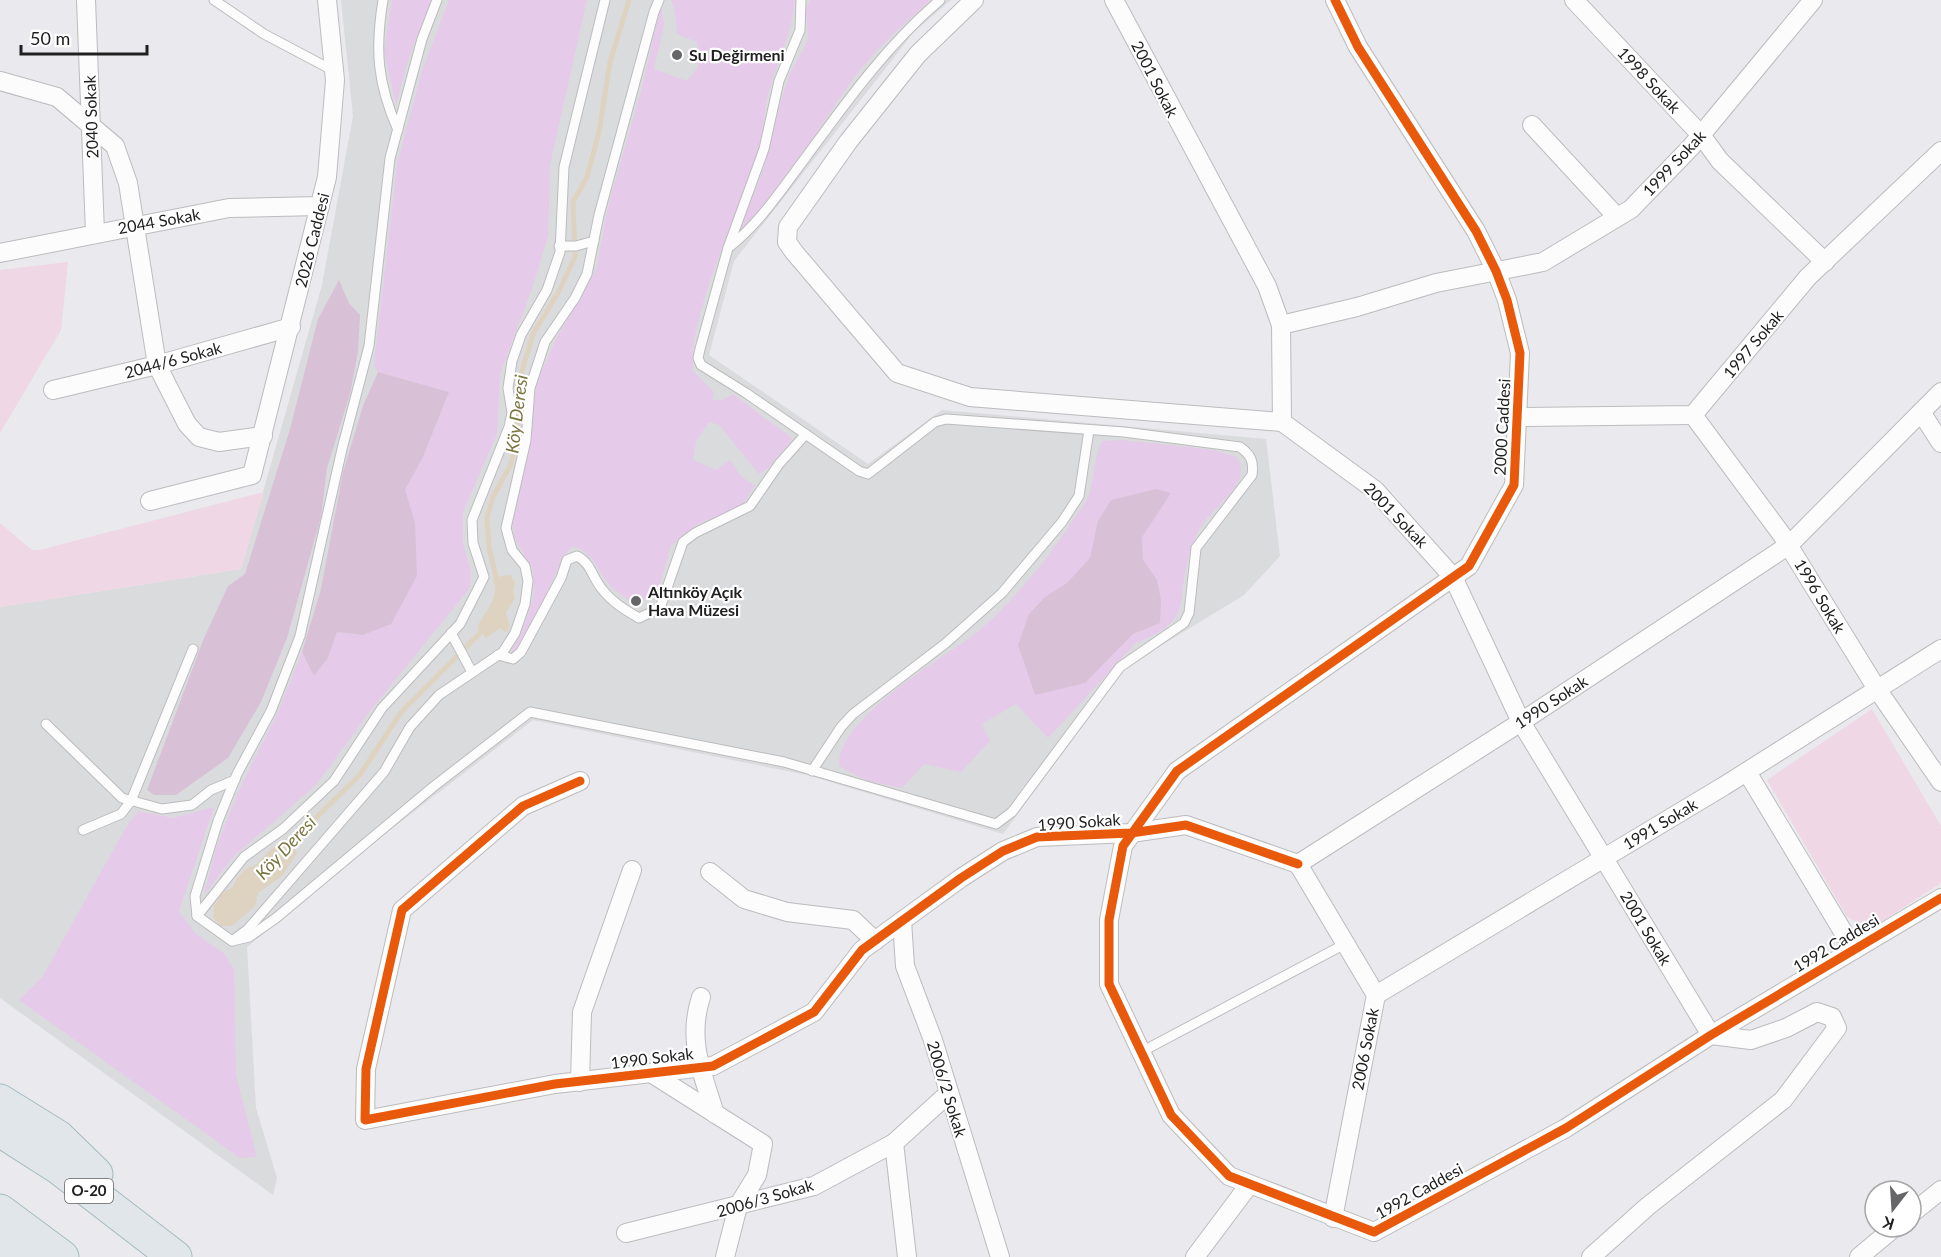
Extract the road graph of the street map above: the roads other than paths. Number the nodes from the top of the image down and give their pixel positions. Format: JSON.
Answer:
{"nodes":[{"id":1,"x":86,"y":0,"type":"edge"},
{"id":2,"x":214,"y":0,"type":"edge"},
{"id":3,"x":327,"y":0,"type":"edge"},
{"id":4,"x":383,"y":0,"type":"edge"},
{"id":5,"x":437,"y":0,"type":"edge"},
{"id":6,"x":605,"y":0,"type":"edge"},
{"id":7,"x":659,"y":0,"type":"edge"},
{"id":8,"x":801,"y":0,"type":"edge"},
{"id":9,"x":940,"y":0,"type":"edge"},
{"id":10,"x":974,"y":0,"type":"edge"},
{"id":11,"x":1114,"y":0,"type":"edge"},
{"id":12,"x":1335,"y":0,"type":"edge"},
{"id":13,"x":1574,"y":0,"type":"edge"},
{"id":14,"x":1813,"y":0,"type":"edge"},
{"id":15,"x":334,"y":71,"type":"junction"},
{"id":16,"x":0,"y":81,"type":"edge"},
{"id":17,"x":1532,"y":125,"type":"dead end"},
{"id":18,"x":92,"y":127,"type":"junction"},
{"id":19,"x":398,"y":130,"type":"junction"},
{"id":20,"x":1701,"y":135,"type":"junction"},
{"id":21,"x":1941,"y":151,"type":"edge"},
{"id":22,"x":320,"y":206,"type":"junction"},
{"id":23,"x":1617,"y":217,"type":"junction"},
{"id":24,"x":134,"y":225,"type":"junction"},
{"id":25,"x":95,"y":233,"type":"junction"},
{"id":26,"x":594,"y":241,"type":"junction"},
{"id":27,"x":559,"y":246,"type":"junction"},
{"id":28,"x":728,"y":248,"type":"junction"},
{"id":29,"x":0,"y":253,"type":"edge"},
{"id":30,"x":1825,"y":262,"type":"junction"},
{"id":31,"x":1496,"y":271,"type":"junction"},
{"id":32,"x":1281,"y":325,"type":"junction"},
{"id":33,"x":291,"y":327,"type":"junction"},
{"id":34,"x":157,"y":365,"type":"junction"},
{"id":35,"x":53,"y":390,"type":"dead end"},
{"id":36,"x":1941,"y":392,"type":"edge"},
{"id":37,"x":1921,"y":412,"type":"junction"},
{"id":38,"x":1694,"y":415,"type":"junction"},
{"id":39,"x":1517,"y":417,"type":"junction"},
{"id":40,"x":1282,"y":422,"type":"junction"},
{"id":41,"x":1089,"y":430,"type":"junction"},
{"id":42,"x":805,"y":435,"type":"junction"},
{"id":43,"x":263,"y":436,"type":"junction"},
{"id":44,"x":1941,"y":443,"type":"edge"},
{"id":45,"x":150,"y":501,"type":"dead end"},
{"id":46,"x":1789,"y":545,"type":"junction"},
{"id":47,"x":1453,"y":577,"type":"junction"},
{"id":48,"x":451,"y":633,"type":"junction"},
{"id":49,"x":194,"y":649,"type":"dead end"},
{"id":50,"x":1941,"y":649,"type":"edge"},
{"id":51,"x":498,"y":655,"type":"junction"},
{"id":52,"x":472,"y":672,"type":"junction"},
{"id":53,"x":1877,"y":689,"type":"junction"},
{"id":54,"x":1521,"y":722,"type":"junction"},
{"id":55,"x":46,"y":724,"type":"dead end"},
{"id":56,"x":812,"y":771,"type":"junction"},
{"id":57,"x":1747,"y":772,"type":"junction"},
{"id":58,"x":1939,"y":774,"type":"edge"},
{"id":59,"x":235,"y":780,"type":"junction"},
{"id":60,"x":580,"y":781,"type":"dead end"},
{"id":61,"x":131,"y":801,"type":"junction"},
{"id":62,"x":83,"y":830,"type":"dead end"},
{"id":63,"x":1131,"y":833,"type":"junction"},
{"id":64,"x":1604,"y":858,"type":"junction"},
{"id":65,"x":1298,"y":864,"type":"junction"},
{"id":66,"x":632,"y":870,"type":"dead end"},
{"id":67,"x":710,"y":872,"type":"dead end"},
{"id":68,"x":1941,"y":898,"type":"edge"},
{"id":69,"x":197,"y":916,"type":"junction"},
{"id":70,"x":902,"y":921,"type":"junction"},
{"id":71,"x":875,"y":940,"type":"junction"},
{"id":72,"x":232,"y":941,"type":"junction"},
{"id":73,"x":1345,"y":944,"type":"junction"},
{"id":74,"x":1854,"y":950,"type":"junction"},
{"id":75,"x":1376,"y":995,"type":"junction"},
{"id":76,"x":701,"y":997,"type":"dead end"},
{"id":77,"x":1711,"y":1035,"type":"junction"},
{"id":78,"x":1141,"y":1052,"type":"junction"},
{"id":79,"x":701,"y":1068,"type":"junction"},
{"id":80,"x":651,"y":1073,"type":"junction"},
{"id":81,"x":580,"y":1082,"type":"junction"},
{"id":82,"x":949,"y":1093,"type":"junction"},
{"id":83,"x":0,"y":1101,"type":"edge"},
{"id":84,"x":715,"y":1114,"type":"junction"},
{"id":85,"x":0,"y":1130,"type":"edge"},
{"id":86,"x":894,"y":1143,"type":"junction"},
{"id":87,"x":1250,"y":1185,"type":"junction"},
{"id":88,"x":1941,"y":1190,"type":"edge"},
{"id":89,"x":1923,"y":1204,"type":"edge"},
{"id":90,"x":738,"y":1206,"type":"junction"},
{"id":91,"x":0,"y":1211,"type":"edge"},
{"id":92,"x":1333,"y":1218,"type":"junction"},
{"id":93,"x":626,"y":1233,"type":"dead end"},
{"id":94,"x":1881,"y":1239,"type":"edge"},
{"id":95,"x":0,"y":1243,"type":"edge"},
{"id":96,"x":164,"y":1249,"type":"edge"},
{"id":97,"x":21,"y":1257,"type":"edge"},
{"id":98,"x":62,"y":1257,"type":"edge"},
{"id":99,"x":724,"y":1257,"type":"edge"},
{"id":100,"x":907,"y":1257,"type":"edge"},
{"id":101,"x":1000,"y":1257,"type":"edge"},
{"id":102,"x":1195,"y":1257,"type":"edge"},
{"id":103,"x":1591,"y":1257,"type":"edge"},
{"id":104,"x":1859,"y":1257,"type":"edge"}],
"edges":[{"from":1,"to":18,"type":"street","name":"2040 Sokak"},
{"from":2,"to":15,"type":"lane"},
{"from":3,"to":15,"type":"street","name":"2026 Caddesi"},
{"from":4,"to":19,"type":"lane"},
{"from":5,"to":19,"type":"lane"},
{"from":6,"to":27,"type":"lane"},
{"from":7,"to":26,"type":"lane"},
{"from":8,"to":28,"type":"lane"},
{"from":9,"to":28,"type":"lane"},
{"from":10,"to":40,"type":"street"},
{"from":11,"to":32,"type":"street","name":"2001 Sokak"},
{"from":12,"to":31,"type":"street","name":"2000 Caddesi"},
{"from":13,"to":20,"type":"street","name":"1998 Sokak"},
{"from":14,"to":20,"type":"street","name":"1999 Sokak"},
{"from":15,"to":22,"type":"street","name":"2026 Caddesi"},
{"from":16,"to":18,"type":"street"},
{"from":17,"to":23,"type":"street"},
{"from":18,"to":24,"type":"street"},
{"from":18,"to":25,"type":"street","name":"2040 Sokak"},
{"from":19,"to":59,"type":"lane"},
{"from":20,"to":23,"type":"street","name":"1999 Sokak"},
{"from":20,"to":30,"type":"street","name":"1998 Sokak"},
{"from":21,"to":30,"type":"street","name":"1997 Sokak"},
{"from":22,"to":24,"type":"street","name":"2044 Sokak"},
{"from":22,"to":33,"type":"street","name":"2026 Caddesi"},
{"from":23,"to":31,"type":"street","name":"1999 Sokak"},
{"from":24,"to":25,"type":"street","name":"2044 Sokak"},
{"from":24,"to":34,"type":"street"},
{"from":25,"to":29,"type":"street","name":"2044 Sokak"},
{"from":26,"to":27,"type":"lane"},
{"from":26,"to":51,"type":"lane"},
{"from":27,"to":48,"type":"lane"},
{"from":28,"to":42,"type":"lane"},
{"from":30,"to":38,"type":"street","name":"1997 Sokak"},
{"from":31,"to":32,"type":"street","name":"1999 Sokak"},
{"from":31,"to":39,"type":"street","name":"2000 Caddesi"},
{"from":32,"to":40,"type":"street","name":"2001 Sokak"},
{"from":33,"to":34,"type":"street","name":"2044/6 Sokak"},
{"from":33,"to":43,"type":"street","name":"2026 Caddesi"},
{"from":34,"to":35,"type":"street","name":"2044/6 Sokak"},
{"from":34,"to":43,"type":"street"},
{"from":36,"to":37,"type":"street","name":"1990 Sokak"},
{"from":37,"to":44,"type":"street"},
{"from":37,"to":46,"type":"street","name":"1990 Sokak"},
{"from":38,"to":39,"type":"street"},
{"from":38,"to":46,"type":"street","name":"1996 Sokak"},
{"from":39,"to":47,"type":"street","name":"2000 Caddesi"},
{"from":40,"to":47,"type":"street","name":"2001 Sokak"},
{"from":41,"to":42,"type":"lane"},
{"from":41,"to":56,"type":"lane"},
{"from":41,"to":56,"type":"lane"},
{"from":42,"to":51,"type":"lane"},
{"from":43,"to":45,"type":"street","name":"2026 Caddesi"},
{"from":46,"to":53,"type":"street","name":"1996 Sokak"},
{"from":46,"to":54,"type":"street","name":"1990 Sokak"},
{"from":47,"to":54,"type":"street","name":"2001 Sokak"},
{"from":47,"to":63,"type":"street","name":"2000 Caddesi"},
{"from":48,"to":52,"type":"lane"},
{"from":48,"to":69,"type":"lane"},
{"from":49,"to":61,"type":"lane"},
{"from":50,"to":53,"type":"street","name":"1991 Sokak"},
{"from":51,"to":52,"type":"lane"},
{"from":52,"to":72,"type":"lane"},
{"from":53,"to":57,"type":"street","name":"1991 Sokak"},
{"from":53,"to":58,"type":"street","name":"1996 Sokak"},
{"from":54,"to":64,"type":"street","name":"2001 Sokak"},
{"from":54,"to":65,"type":"street","name":"1990 Sokak"},
{"from":55,"to":61,"type":"lane"},
{"from":56,"to":72,"type":"lane"},
{"from":57,"to":64,"type":"street","name":"1991 Sokak"},
{"from":57,"to":74,"type":"street"},
{"from":59,"to":61,"type":"lane"},
{"from":59,"to":69,"type":"lane"},
{"from":60,"to":81,"type":"street","name":"1990 Sokak"},
{"from":61,"to":62,"type":"lane"},
{"from":63,"to":65,"type":"street","name":"1990 Sokak"},
{"from":63,"to":70,"type":"street","name":"1990 Sokak"},
{"from":63,"to":78,"type":"street","name":"1992 Caddesi"},
{"from":64,"to":75,"type":"street","name":"1991 Sokak"},
{"from":64,"to":77,"type":"street","name":"2001 Sokak"},
{"from":65,"to":73,"type":"street","name":"2006 Sokak"},
{"from":66,"to":81,"type":"street"},
{"from":67,"to":71,"type":"street"},
{"from":68,"to":74,"type":"street","name":"1992 Caddesi"},
{"from":69,"to":72,"type":"lane"},
{"from":70,"to":71,"type":"street","name":"1990 Sokak"},
{"from":70,"to":82,"type":"street","name":"2006/2 Sokak"},
{"from":71,"to":79,"type":"street","name":"1990 Sokak"},
{"from":73,"to":75,"type":"street","name":"2006 Sokak"},
{"from":73,"to":78,"type":"lane"},
{"from":74,"to":77,"type":"street","name":"1992 Caddesi"},
{"from":75,"to":92,"type":"street","name":"2006 Sokak"},
{"from":76,"to":79,"type":"street"},
{"from":77,"to":92,"type":"street","name":"1992 Caddesi"},
{"from":77,"to":103,"type":"street"},
{"from":78,"to":87,"type":"street","name":"1992 Caddesi"},
{"from":79,"to":80,"type":"street","name":"1990 Sokak"},
{"from":79,"to":84,"type":"street"},
{"from":80,"to":81,"type":"street","name":"1990 Sokak"},
{"from":80,"to":84,"type":"street"},
{"from":82,"to":86,"type":"street","name":"2006/3 Sokak"},
{"from":82,"to":101,"type":"street","name":"2006/2 Sokak"},
{"from":83,"to":96,"type":"highway"},
{"from":84,"to":90,"type":"street"},
{"from":85,"to":96,"type":"highway","number":"O-20"},
{"from":86,"to":90,"type":"street","name":"2006/3 Sokak"},
{"from":86,"to":100,"type":"street"},
{"from":87,"to":92,"type":"street","name":"1992 Caddesi"},
{"from":87,"to":102,"type":"street"},
{"from":88,"to":89,"type":"street"},
{"from":90,"to":93,"type":"street","name":"2006/3 Sokak"},
{"from":90,"to":99,"type":"street"},
{"from":91,"to":98,"type":"highway"},
{"from":94,"to":104,"type":"street"},
{"from":95,"to":97,"type":"highway"}]}
